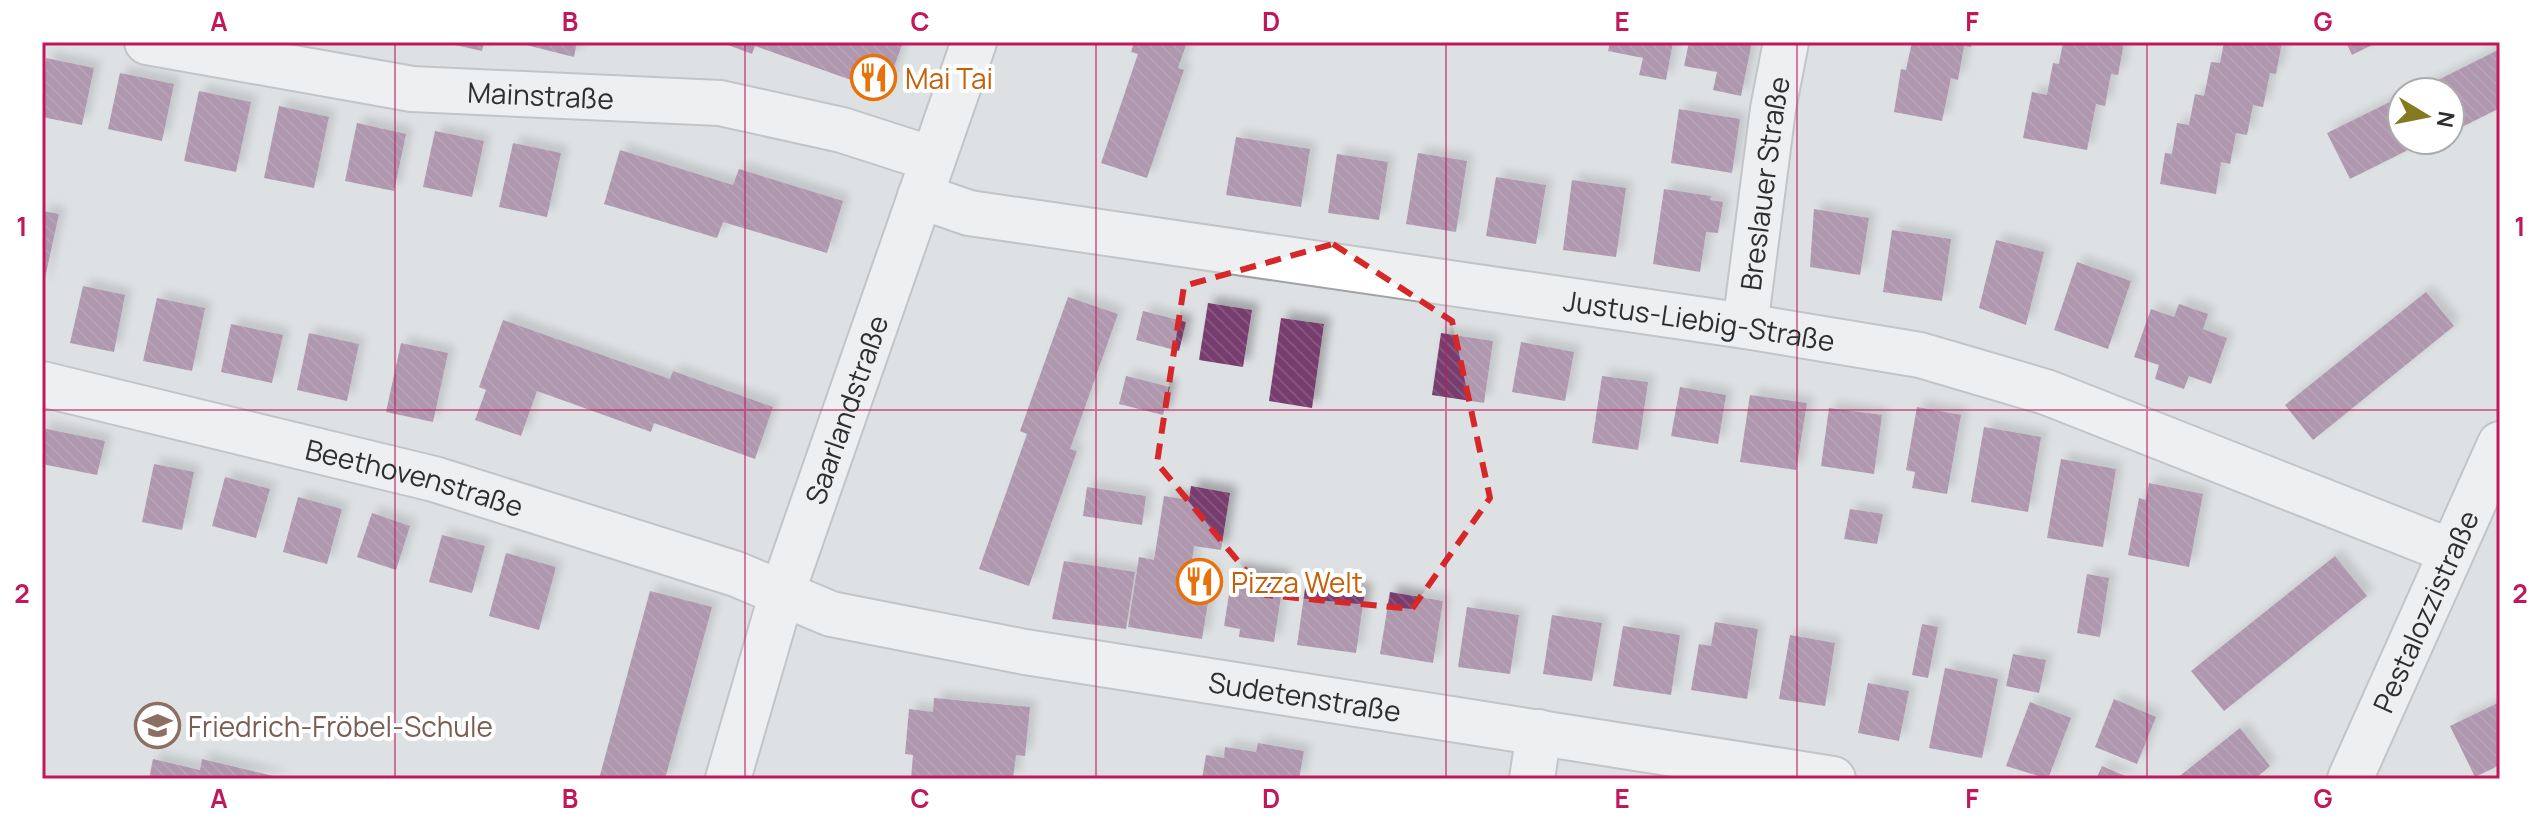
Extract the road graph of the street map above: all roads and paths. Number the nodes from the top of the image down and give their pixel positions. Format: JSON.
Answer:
{"nodes":[{"id":1,"x":974,"y":42,"type":"edge"},
{"id":2,"x":1786,"y":42,"type":"edge"},
{"id":3,"x":171,"y":45,"type":"edge"},
{"id":4,"x":926,"y":178,"type":"junction"},
{"id":5,"x":1745,"y":326,"type":"junction"},
{"id":6,"x":42,"y":384,"type":"edge"},
{"id":7,"x":2500,"y":444,"type":"edge"},
{"id":8,"x":2450,"y":551,"type":"junction"},
{"id":9,"x":782,"y":593,"type":"junction"},
{"id":10,"x":1539,"y":732,"type":"junction"},
{"id":11,"x":728,"y":779,"type":"edge"},
{"id":12,"x":1532,"y":779,"type":"edge"},
{"id":13,"x":1833,"y":779,"type":"edge"},
{"id":14,"x":2350,"y":779,"type":"edge"}],
"edges":[{"from":1,"to":4,"type":"street","name":"Saarlandstraße"},
{"from":2,"to":5,"type":"street","name":"Breslauer Straße"},
{"from":3,"to":4,"type":"street","name":"Mainstraße"},
{"from":4,"to":5,"type":"street","name":"Justus-Liebig-Straße"},
{"from":4,"to":9,"type":"street","name":"Saarlandstraße"},
{"from":5,"to":8,"type":"street","name":"Justus-Liebig-Straße"},
{"from":6,"to":9,"type":"street","name":"Beethovenstraße"},
{"from":7,"to":8,"type":"street","name":"Pestalozzistraße"},
{"from":8,"to":14,"type":"street","name":"Pestalozzistraße"},
{"from":9,"to":10,"type":"street","name":"Sudetenstraße"},
{"from":9,"to":11,"type":"street","name":"Saarlandstraße"},
{"from":10,"to":12,"type":"street"},
{"from":10,"to":13,"type":"street","name":"Sudetenstraße"}]}
